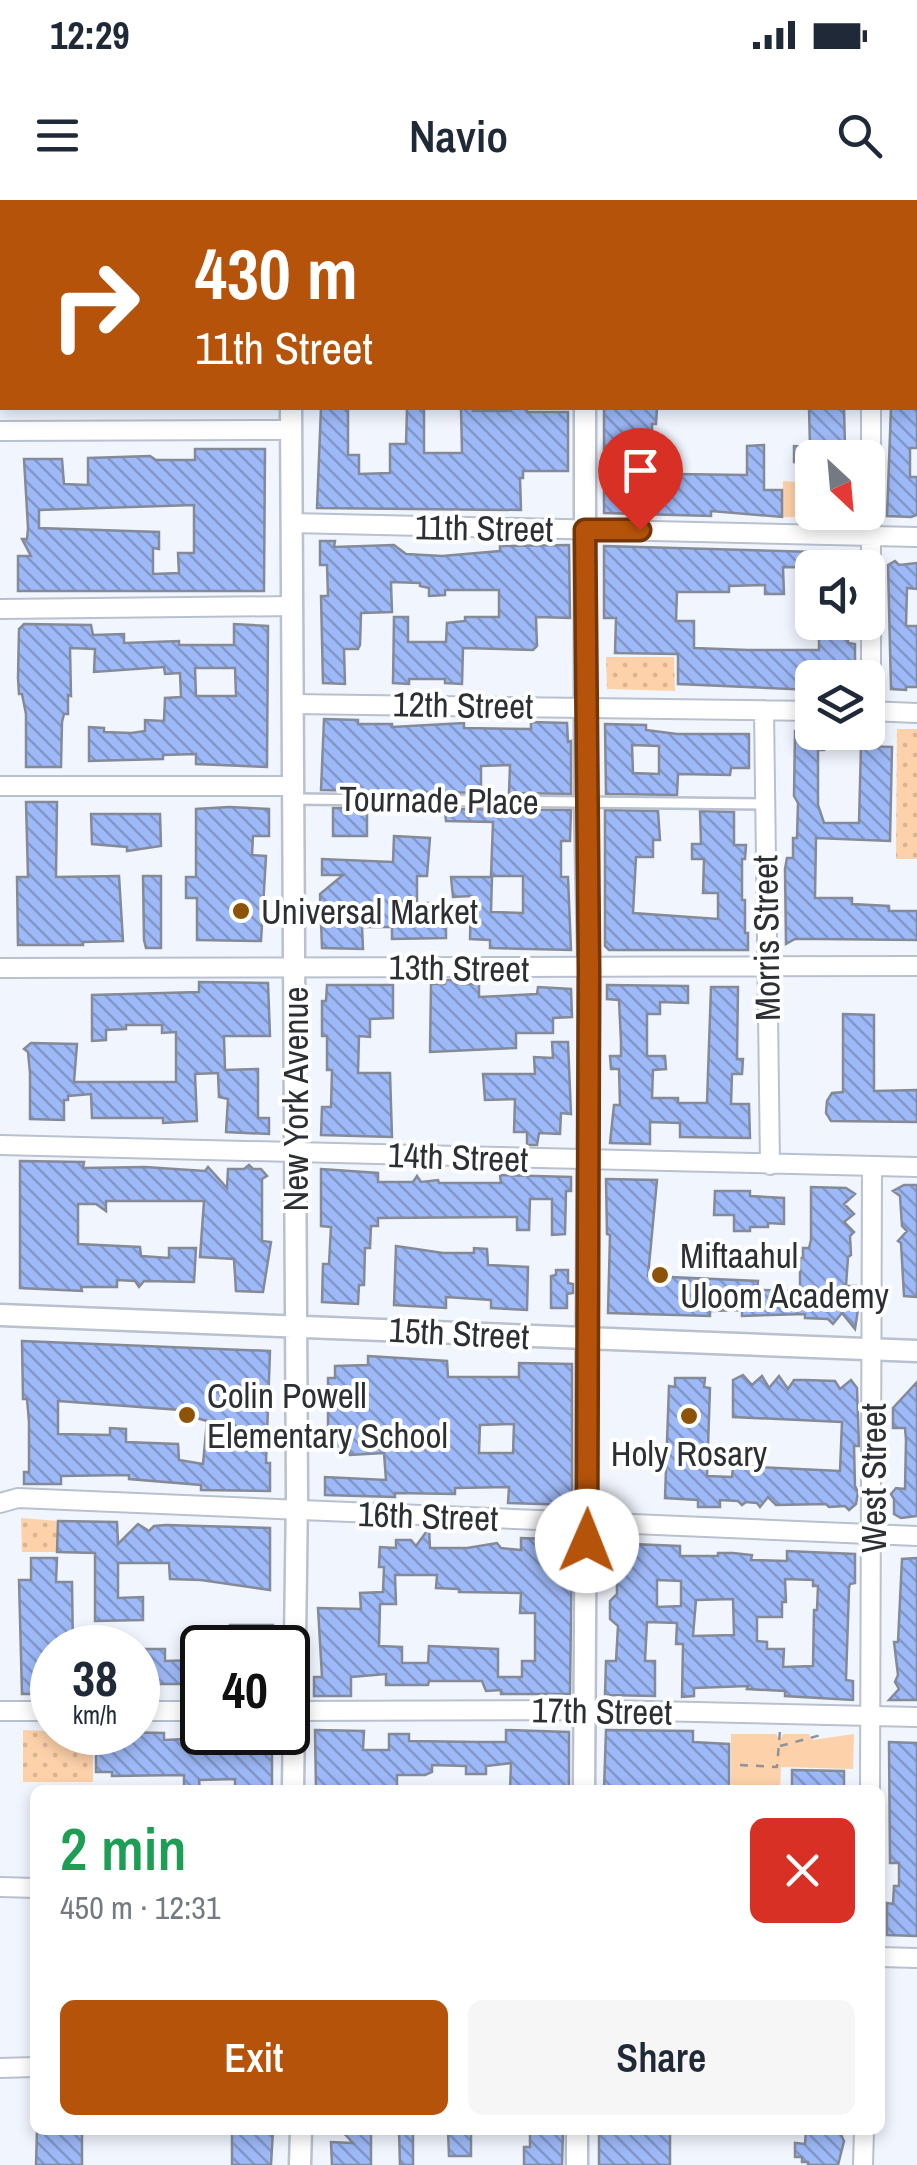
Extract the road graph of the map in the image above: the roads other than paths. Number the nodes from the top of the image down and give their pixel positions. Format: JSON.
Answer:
{"nodes":[{"id":1,"x":291,"y":410,"type":"edge"},
{"id":2,"x":585,"y":410,"type":"edge"},
{"id":3,"x":872,"y":410,"type":"edge"},
{"id":4,"x":290,"y":430,"type":"junction"},
{"id":5,"x":0,"y":431,"type":"edge"},
{"id":6,"x":291,"y":524,"type":"junction"},
{"id":7,"x":585,"y":530,"type":"junction"},
{"id":8,"x":872,"y":536,"type":"junction"},
{"id":9,"x":917,"y":537,"type":"edge"},
{"id":10,"x":292,"y":606,"type":"junction"},
{"id":11,"x":0,"y":609,"type":"edge"},
{"id":12,"x":870,"y":660,"type":"edge"},
{"id":13,"x":293,"y":704,"type":"junction"},
{"id":14,"x":586,"y":707,"type":"junction"},
{"id":15,"x":764,"y":710,"type":"junction"},
{"id":16,"x":795,"y":710,"type":"edge"},
{"id":17,"x":885,"y":712,"type":"edge"},
{"id":18,"x":917,"y":713,"type":"edge"},
{"id":19,"x":0,"y":786,"type":"edge"},
{"id":20,"x":293,"y":792,"type":"junction"},
{"id":21,"x":585,"y":802,"type":"junction"},
{"id":22,"x":764,"y":804,"type":"junction"},
{"id":23,"x":294,"y":965,"type":"junction"},
{"id":24,"x":765,"y":966,"type":"junction"},
{"id":25,"x":917,"y":966,"type":"edge"},
{"id":26,"x":0,"y":968,"type":"edge"},
{"id":27,"x":589,"y":970,"type":"junction"},
{"id":28,"x":0,"y":1145,"type":"edge"},
{"id":29,"x":295,"y":1152,"type":"junction"},
{"id":30,"x":588,"y":1160,"type":"junction"},
{"id":31,"x":770,"y":1165,"type":"junction"},
{"id":32,"x":872,"y":1166,"type":"junction"},
{"id":33,"x":917,"y":1167,"type":"edge"},
{"id":34,"x":0,"y":1315,"type":"edge"},
{"id":35,"x":295,"y":1325,"type":"junction"},
{"id":36,"x":588,"y":1339,"type":"junction"},
{"id":37,"x":872,"y":1350,"type":"junction"},
{"id":38,"x":917,"y":1351,"type":"edge"},
{"id":39,"x":0,"y":1503,"type":"edge"},
{"id":40,"x":296,"y":1510,"type":"junction"},
{"id":41,"x":587,"y":1522,"type":"junction"},
{"id":42,"x":873,"y":1534,"type":"junction"},
{"id":43,"x":917,"y":1536,"type":"edge"},
{"id":44,"x":293,"y":1625,"type":"edge"},
{"id":45,"x":310,"y":1710,"type":"edge"},
{"id":46,"x":584,"y":1710,"type":"junction"},
{"id":47,"x":0,"y":1711,"type":"edge"},
{"id":48,"x":30,"y":1711,"type":"edge"},
{"id":49,"x":872,"y":1716,"type":"junction"},
{"id":50,"x":917,"y":1717,"type":"edge"},
{"id":51,"x":292,"y":1755,"type":"edge"},
{"id":52,"x":293,"y":1785,"type":"edge"},
{"id":53,"x":584,"y":1785,"type":"edge"},
{"id":54,"x":870,"y":1785,"type":"edge"},
{"id":55,"x":0,"y":1888,"type":"edge"},
{"id":56,"x":30,"y":1888,"type":"edge"},
{"id":57,"x":885,"y":1957,"type":"edge"},
{"id":58,"x":917,"y":1958,"type":"edge"},
{"id":59,"x":30,"y":2067,"type":"edge"},
{"id":60,"x":0,"y":2068,"type":"edge"},
{"id":61,"x":300,"y":2135,"type":"edge"},
{"id":62,"x":577,"y":2135,"type":"edge"},
{"id":63,"x":864,"y":2135,"type":"edge"},
{"id":64,"x":300,"y":2165,"type":"edge"},
{"id":65,"x":577,"y":2165,"type":"edge"},
{"id":66,"x":863,"y":2165,"type":"edge"}],
"edges":[{"from":1,"to":4,"type":"street","name":"New York Avenue"},
{"from":2,"to":7,"type":"street"},
{"from":3,"to":8,"type":"street"},
{"from":4,"to":5,"type":"street"},
{"from":4,"to":6,"type":"street","name":"New York Avenue"},
{"from":6,"to":7,"type":"street","name":"11th Street"},
{"from":6,"to":10,"type":"street","name":"New York Avenue"},
{"from":7,"to":8,"type":"street","name":"11th Street"},
{"from":7,"to":14,"type":"street"},
{"from":8,"to":9,"type":"street","name":"11th Street"},
{"from":8,"to":12,"type":"street"},
{"from":10,"to":11,"type":"street"},
{"from":10,"to":13,"type":"street","name":"New York Avenue"},
{"from":13,"to":14,"type":"street","name":"12th Street"},
{"from":13,"to":20,"type":"street","name":"New York Avenue"},
{"from":14,"to":15,"type":"street","name":"12th Street"},
{"from":14,"to":21,"type":"street"},
{"from":15,"to":16,"type":"street","name":"12th Street"},
{"from":15,"to":22,"type":"street","name":"Morris Street"},
{"from":17,"to":18,"type":"street"},
{"from":19,"to":20,"type":"street"},
{"from":20,"to":21,"type":"lane","name":"Tournade Place"},
{"from":20,"to":23,"type":"street","name":"New York Avenue"},
{"from":21,"to":22,"type":"lane","name":"Tournade Place"},
{"from":21,"to":27,"type":"street"},
{"from":22,"to":24,"type":"street","name":"Morris Street"},
{"from":23,"to":26,"type":"street","name":"13th Street"},
{"from":23,"to":27,"type":"street","name":"13th Street"},
{"from":23,"to":29,"type":"street","name":"New York Avenue"},
{"from":24,"to":25,"type":"street","name":"13th Street"},
{"from":24,"to":27,"type":"street","name":"13th Street"},
{"from":24,"to":31,"type":"street","name":"Morris Street"},
{"from":27,"to":30,"type":"street"},
{"from":28,"to":29,"type":"street","name":"14th Street"},
{"from":29,"to":30,"type":"street","name":"14th Street"},
{"from":29,"to":35,"type":"street","name":"New York Avenue"},
{"from":30,"to":31,"type":"street","name":"14th Street"},
{"from":30,"to":36,"type":"street"},
{"from":31,"to":32,"type":"street","name":"14th Street"},
{"from":32,"to":33,"type":"street","name":"14th Street"},
{"from":32,"to":37,"type":"street","name":"West Street"},
{"from":34,"to":35,"type":"street","name":"15th Street"},
{"from":35,"to":36,"type":"street","name":"15th Street"},
{"from":35,"to":40,"type":"street","name":"New York Avenue"},
{"from":36,"to":37,"type":"street","name":"15th Street"},
{"from":36,"to":41,"type":"street"},
{"from":37,"to":38,"type":"street","name":"15th Street"},
{"from":37,"to":42,"type":"street","name":"West Street"},
{"from":39,"to":40,"type":"street","name":"16th Street"},
{"from":40,"to":41,"type":"street","name":"16th Street"},
{"from":40,"to":44,"type":"street","name":"New York Avenue"},
{"from":41,"to":42,"type":"street","name":"16th Street"},
{"from":41,"to":46,"type":"street"},
{"from":42,"to":43,"type":"street","name":"16th Street"},
{"from":42,"to":49,"type":"street","name":"West Street"},
{"from":45,"to":46,"type":"street","name":"17th Street"},
{"from":46,"to":49,"type":"street","name":"17th Street"},
{"from":46,"to":53,"type":"street"},
{"from":47,"to":48,"type":"street"},
{"from":49,"to":50,"type":"street","name":"17th Street"},
{"from":49,"to":54,"type":"street","name":"West Street"},
{"from":51,"to":52,"type":"street","name":"New York Avenue"},
{"from":55,"to":56,"type":"street"},
{"from":57,"to":58,"type":"street"},
{"from":59,"to":60,"type":"street"},
{"from":61,"to":64,"type":"street"},
{"from":62,"to":65,"type":"street"},
{"from":63,"to":66,"type":"street"}]}
